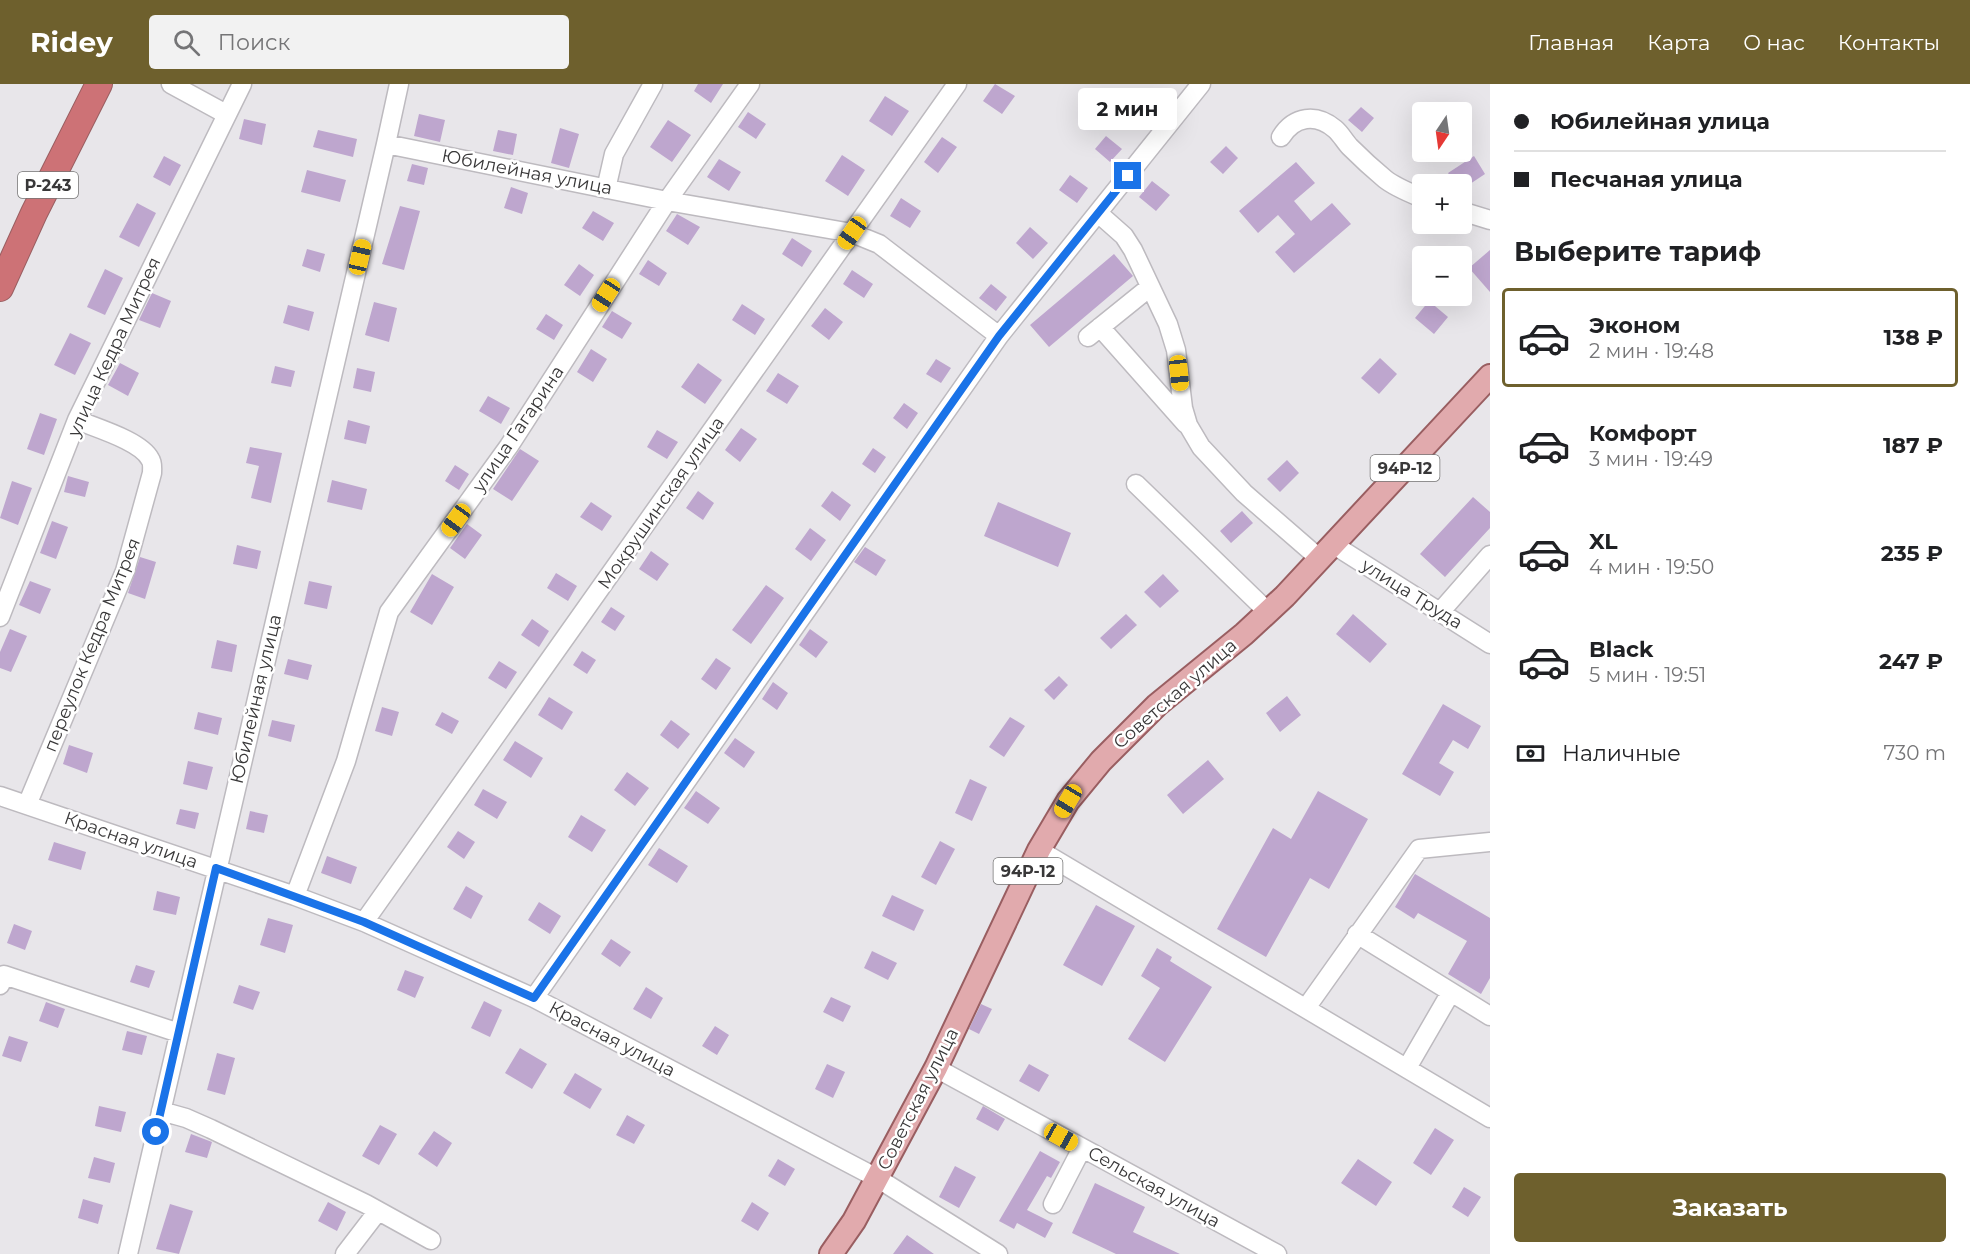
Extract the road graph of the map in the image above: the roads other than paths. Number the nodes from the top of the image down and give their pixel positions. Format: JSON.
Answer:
{"nodes":[{"id":1,"x":99,"y":84,"type":"edge"},
{"id":2,"x":171,"y":84,"type":"edge"},
{"id":3,"x":242,"y":84,"type":"edge"},
{"id":4,"x":399,"y":84,"type":"edge"},
{"id":5,"x":653,"y":84,"type":"edge"},
{"id":6,"x":750,"y":84,"type":"edge"},
{"id":7,"x":957,"y":84,"type":"edge"},
{"id":8,"x":1201,"y":84,"type":"edge"},
{"id":9,"x":226,"y":114,"type":"junction"},
{"id":10,"x":1281,"y":137,"type":"dead end"},
{"id":11,"x":386,"y":144,"type":"junction"},
{"id":12,"x":606,"y":189,"type":"junction"},
{"id":13,"x":1412,"y":193,"type":"edge"},
{"id":14,"x":667,"y":201,"type":"junction"},
{"id":15,"x":1098,"y":213,"type":"junction"},
{"id":16,"x":1472,"y":214,"type":"edge"},
{"id":17,"x":1490,"y":220,"type":"edge"},
{"id":18,"x":852,"y":233,"type":"junction"},
{"id":19,"x":1150,"y":287,"type":"junction"},
{"id":20,"x":0,"y":288,"type":"edge"},
{"id":21,"x":999,"y":336,"type":"junction"},
{"id":22,"x":1490,"y":376,"type":"edge"},
{"id":23,"x":77,"y":420,"type":"junction"},
{"id":24,"x":1188,"y":425,"type":"junction"},
{"id":25,"x":1137,"y":484,"type":"dead end"},
{"id":26,"x":1327,"y":552,"type":"junction"},
{"id":27,"x":1490,"y":555,"type":"edge"},
{"id":28,"x":1442,"y":611,"type":"junction"},
{"id":29,"x":1268,"y":612,"type":"junction"},
{"id":30,"x":0,"y":617,"type":"edge"},
{"id":31,"x":1490,"y":644,"type":"edge"},
{"id":32,"x":0,"y":796,"type":"edge"},
{"id":33,"x":27,"y":805,"type":"junction"},
{"id":34,"x":1490,"y":842,"type":"edge"},
{"id":35,"x":1039,"y":850,"type":"junction"},
{"id":36,"x":216,"y":868,"type":"junction"},
{"id":37,"x":295,"y":896,"type":"junction"},
{"id":38,"x":364,"y":922,"type":"junction"},
{"id":39,"x":1356,"y":934,"type":"junction"},
{"id":40,"x":0,"y":985,"type":"edge"},
{"id":41,"x":1450,"y":992,"type":"junction"},
{"id":42,"x":534,"y":998,"type":"junction"},
{"id":43,"x":1306,"y":1008,"type":"junction"},
{"id":44,"x":1490,"y":1016,"type":"edge"},
{"id":45,"x":179,"y":1033,"type":"junction"},
{"id":46,"x":936,"y":1068,"type":"junction"},
{"id":47,"x":1407,"y":1068,"type":"junction"},
{"id":48,"x":161,"y":1111,"type":"junction"},
{"id":49,"x":1489,"y":1114,"type":"edge"},
{"id":50,"x":1082,"y":1148,"type":"junction"},
{"id":51,"x":878,"y":1178,"type":"junction"},
{"id":52,"x":1053,"y":1204,"type":"dead end"},
{"id":53,"x":378,"y":1211,"type":"junction"},
{"id":54,"x":431,"y":1240,"type":"dead end"},
{"id":55,"x":980,"y":1249,"type":"edge"},
{"id":56,"x":128,"y":1254,"type":"edge"},
{"id":57,"x":345,"y":1254,"type":"edge"},
{"id":58,"x":831,"y":1254,"type":"edge"},
{"id":59,"x":998,"y":1254,"type":"edge"},
{"id":60,"x":1277,"y":1254,"type":"edge"}],
"edges":[{"from":1,"to":20,"type":"highway","number":"Р-243"},
{"from":2,"to":9,"type":"street"},
{"from":3,"to":9,"type":"street","name":"улица Кедра Митрея"},
{"from":4,"to":11,"type":"street","name":"Юбилейная улица"},
{"from":5,"to":12,"type":"street"},
{"from":6,"to":14,"type":"street","name":"улица Гагарина"},
{"from":7,"to":18,"type":"street","name":"Мокрушинская улица"},
{"from":8,"to":15,"type":"street"},
{"from":9,"to":23,"type":"street","name":"улица Кедра Митрея"},
{"from":10,"to":13,"type":"street"},
{"from":11,"to":12,"type":"street","name":"Юбилейная улица"},
{"from":11,"to":36,"type":"street","name":"Юбилейная улица"},
{"from":12,"to":14,"type":"street","name":"Юбилейная улица"},
{"from":14,"to":18,"type":"street","name":"Юбилейная улица"},
{"from":14,"to":37,"type":"street","name":"улица Гагарина"},
{"from":15,"to":19,"type":"street"},
{"from":15,"to":21,"type":"street"},
{"from":16,"to":17,"type":"street"},
{"from":18,"to":21,"type":"street","name":"Юбилейная улица"},
{"from":18,"to":38,"type":"street","name":"Мокрушинская улица"},
{"from":19,"to":24,"type":"street"},
{"from":19,"to":24,"type":"street"},
{"from":21,"to":42,"type":"street"},
{"from":22,"to":26,"type":"main road","name":"Советская улица","number":"94Р-12"},
{"from":23,"to":30,"type":"street","name":"улица Кедра Митрея"},
{"from":23,"to":33,"type":"street","name":"переулок Кедра Митрея"},
{"from":24,"to":26,"type":"street","name":"улица Труда"},
{"from":25,"to":29,"type":"street"},
{"from":26,"to":28,"type":"street","name":"улица Труда"},
{"from":26,"to":29,"type":"main road","name":"Советская улица","number":"94Р-12"},
{"from":27,"to":28,"type":"street"},
{"from":28,"to":31,"type":"street","name":"улица Труда"},
{"from":29,"to":35,"type":"main road","name":"Советская улица","number":"94Р-12"},
{"from":32,"to":33,"type":"street","name":"Красная улица"},
{"from":33,"to":36,"type":"street","name":"Красная улица"},
{"from":34,"to":39,"type":"street"},
{"from":35,"to":43,"type":"street"},
{"from":35,"to":46,"type":"main road","name":"Советская улица","number":"94Р-12"},
{"from":36,"to":37,"type":"street","name":"Красная улица"},
{"from":36,"to":45,"type":"street","name":"Юбилейная улица"},
{"from":37,"to":38,"type":"street","name":"Красная улица"},
{"from":38,"to":42,"type":"street","name":"Красная улица"},
{"from":39,"to":41,"type":"street"},
{"from":39,"to":43,"type":"street"},
{"from":40,"to":45,"type":"street"},
{"from":41,"to":44,"type":"street"},
{"from":41,"to":47,"type":"street"},
{"from":42,"to":51,"type":"street","name":"Красная улица"},
{"from":43,"to":47,"type":"street"},
{"from":45,"to":48,"type":"street","name":"Юбилейная улица"},
{"from":46,"to":50,"type":"street","name":"Сельская улица"},
{"from":46,"to":51,"type":"main road","name":"Советская улица","number":"94Р-12"},
{"from":47,"to":49,"type":"street"},
{"from":48,"to":53,"type":"street"},
{"from":48,"to":56,"type":"street","name":"Юбилейная улица"},
{"from":50,"to":52,"type":"street"},
{"from":50,"to":60,"type":"street","name":"Сельская улица"},
{"from":51,"to":55,"type":"street","name":"Красная улица"},
{"from":51,"to":58,"type":"main road","name":"Советская улица","number":"94Р-12"},
{"from":53,"to":54,"type":"street"},
{"from":53,"to":57,"type":"street"},
{"from":55,"to":59,"type":"street","name":"Красная улица"}]}
